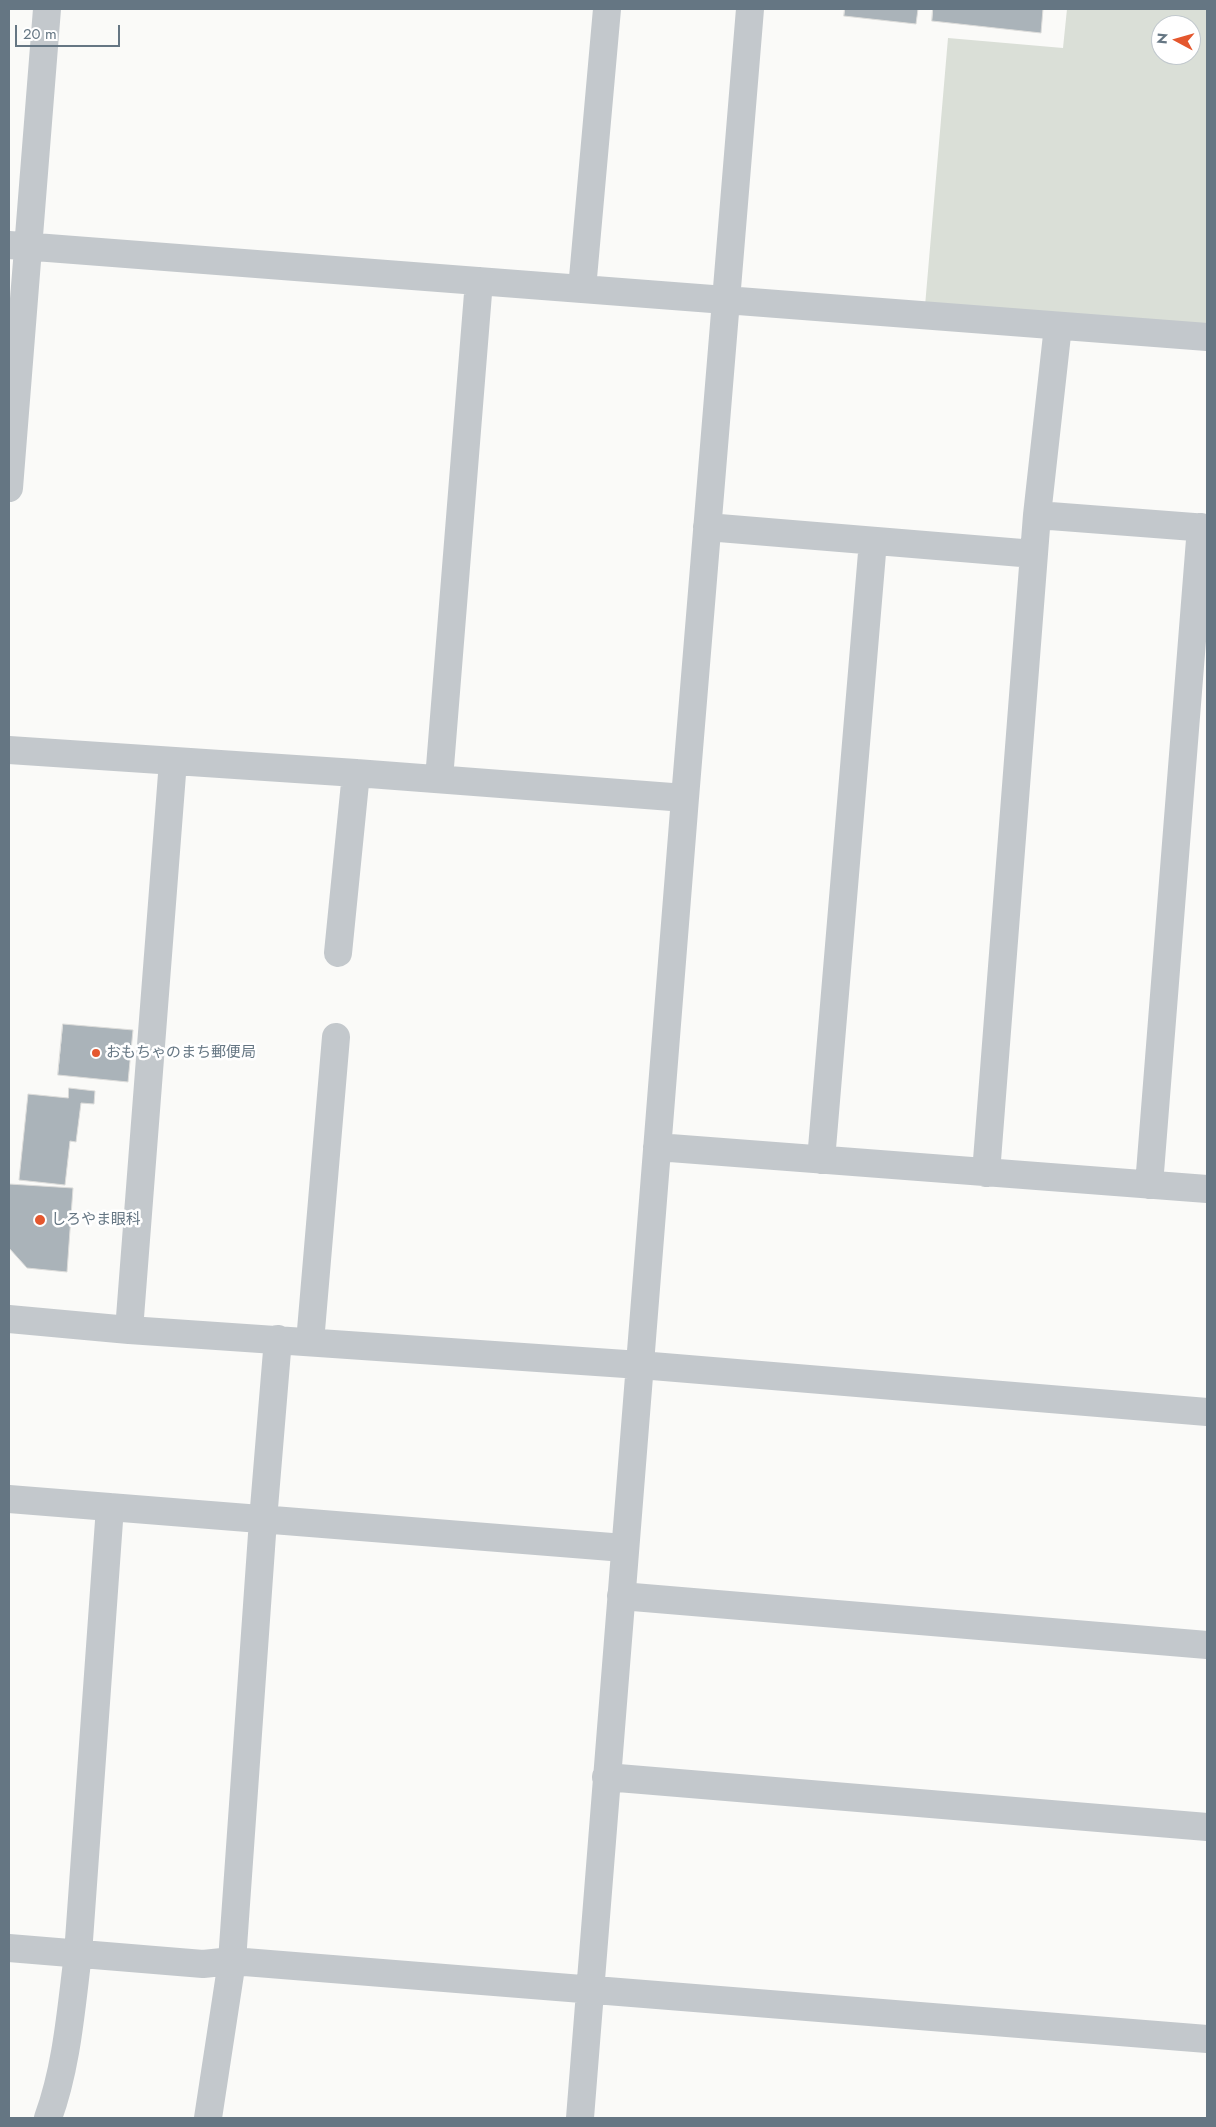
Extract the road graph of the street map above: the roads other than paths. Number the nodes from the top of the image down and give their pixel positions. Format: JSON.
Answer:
{"nodes":[{"id":1,"x":47,"y":9,"type":"edge"},
{"id":2,"x":607,"y":9,"type":"edge"},
{"id":3,"x":750,"y":9,"type":"edge"},
{"id":4,"x":18,"y":246,"type":"edge"},
{"id":5,"x":479,"y":281,"type":"junction"},
{"id":6,"x":582,"y":289,"type":"junction"},
{"id":7,"x":726,"y":300,"type":"junction"},
{"id":8,"x":1058,"y":326,"type":"junction"},
{"id":9,"x":1207,"y":338,"type":"edge"},
{"id":10,"x":9,"y":488,"type":"edge"},
{"id":11,"x":1037,"y":515,"type":"junction"},
{"id":12,"x":707,"y":527,"type":"junction"},
{"id":13,"x":1204,"y":528,"type":"edge"},
{"id":14,"x":873,"y":540,"type":"junction"},
{"id":15,"x":1034,"y":554,"type":"junction"},
{"id":16,"x":9,"y":750,"type":"edge"},
{"id":17,"x":173,"y":761,"type":"junction"},
{"id":18,"x":356,"y":773,"type":"junction"},
{"id":19,"x":439,"y":779,"type":"junction"},
{"id":20,"x":684,"y":798,"type":"junction"},
{"id":21,"x":338,"y":953,"type":"dead end"},
{"id":22,"x":336,"y":1037,"type":"dead end"},
{"id":23,"x":657,"y":1148,"type":"junction"},
{"id":24,"x":821,"y":1160,"type":"junction"},
{"id":25,"x":986,"y":1173,"type":"junction"},
{"id":26,"x":1149,"y":1185,"type":"junction"},
{"id":27,"x":1207,"y":1190,"type":"edge"},
{"id":28,"x":9,"y":1319,"type":"edge"},
{"id":29,"x":129,"y":1330,"type":"junction"},
{"id":30,"x":278,"y":1339,"type":"junction"},
{"id":31,"x":310,"y":1342,"type":"junction"},
{"id":32,"x":640,"y":1365,"type":"junction"},
{"id":33,"x":1207,"y":1412,"type":"edge"},
{"id":34,"x":9,"y":1499,"type":"edge"},
{"id":35,"x":110,"y":1508,"type":"junction"},
{"id":36,"x":263,"y":1520,"type":"junction"},
{"id":37,"x":624,"y":1548,"type":"junction"},
{"id":38,"x":621,"y":1596,"type":"junction"},
{"id":39,"x":1207,"y":1645,"type":"edge"},
{"id":40,"x":606,"y":1776,"type":"junction"},
{"id":41,"x":1207,"y":1827,"type":"edge"},
{"id":42,"x":9,"y":1948,"type":"edge"},
{"id":43,"x":78,"y":1954,"type":"junction"},
{"id":44,"x":232,"y":1961,"type":"junction"},
{"id":45,"x":590,"y":1989,"type":"junction"},
{"id":46,"x":1207,"y":2039,"type":"edge"},
{"id":47,"x":48,"y":2118,"type":"edge"},
{"id":48,"x":208,"y":2118,"type":"edge"},
{"id":49,"x":580,"y":2118,"type":"edge"}],
"edges":[{"from":1,"to":4,"type":"street"},
{"from":2,"to":6,"type":"street"},
{"from":3,"to":7,"type":"street"},
{"from":4,"to":5,"type":"street"},
{"from":4,"to":10,"type":"street"},
{"from":5,"to":6,"type":"street"},
{"from":5,"to":19,"type":"street"},
{"from":6,"to":7,"type":"street"},
{"from":7,"to":8,"type":"street"},
{"from":7,"to":12,"type":"street"},
{"from":8,"to":9,"type":"street"},
{"from":8,"to":11,"type":"street"},
{"from":11,"to":13,"type":"street"},
{"from":11,"to":15,"type":"street"},
{"from":12,"to":14,"type":"street"},
{"from":12,"to":20,"type":"street"},
{"from":13,"to":26,"type":"street"},
{"from":14,"to":15,"type":"street"},
{"from":14,"to":24,"type":"street"},
{"from":15,"to":25,"type":"street"},
{"from":16,"to":17,"type":"street"},
{"from":17,"to":18,"type":"street"},
{"from":17,"to":29,"type":"street"},
{"from":18,"to":19,"type":"street"},
{"from":18,"to":21,"type":"street"},
{"from":19,"to":20,"type":"street"},
{"from":20,"to":23,"type":"street"},
{"from":22,"to":31,"type":"street"},
{"from":23,"to":24,"type":"street"},
{"from":23,"to":32,"type":"street"},
{"from":24,"to":25,"type":"street"},
{"from":25,"to":26,"type":"street"},
{"from":26,"to":27,"type":"street"},
{"from":28,"to":29,"type":"street"},
{"from":29,"to":30,"type":"street"},
{"from":30,"to":31,"type":"street"},
{"from":30,"to":36,"type":"street"},
{"from":31,"to":32,"type":"street"},
{"from":32,"to":33,"type":"street"},
{"from":32,"to":37,"type":"street"},
{"from":34,"to":35,"type":"street"},
{"from":35,"to":36,"type":"street"},
{"from":35,"to":43,"type":"street"},
{"from":36,"to":37,"type":"street"},
{"from":36,"to":44,"type":"street"},
{"from":37,"to":38,"type":"street"},
{"from":38,"to":39,"type":"street"},
{"from":38,"to":40,"type":"street"},
{"from":40,"to":41,"type":"street"},
{"from":40,"to":45,"type":"street"},
{"from":42,"to":43,"type":"street"},
{"from":43,"to":44,"type":"street"},
{"from":43,"to":47,"type":"street"},
{"from":44,"to":45,"type":"street"},
{"from":44,"to":48,"type":"street"},
{"from":45,"to":46,"type":"street"},
{"from":45,"to":49,"type":"street"}]}
